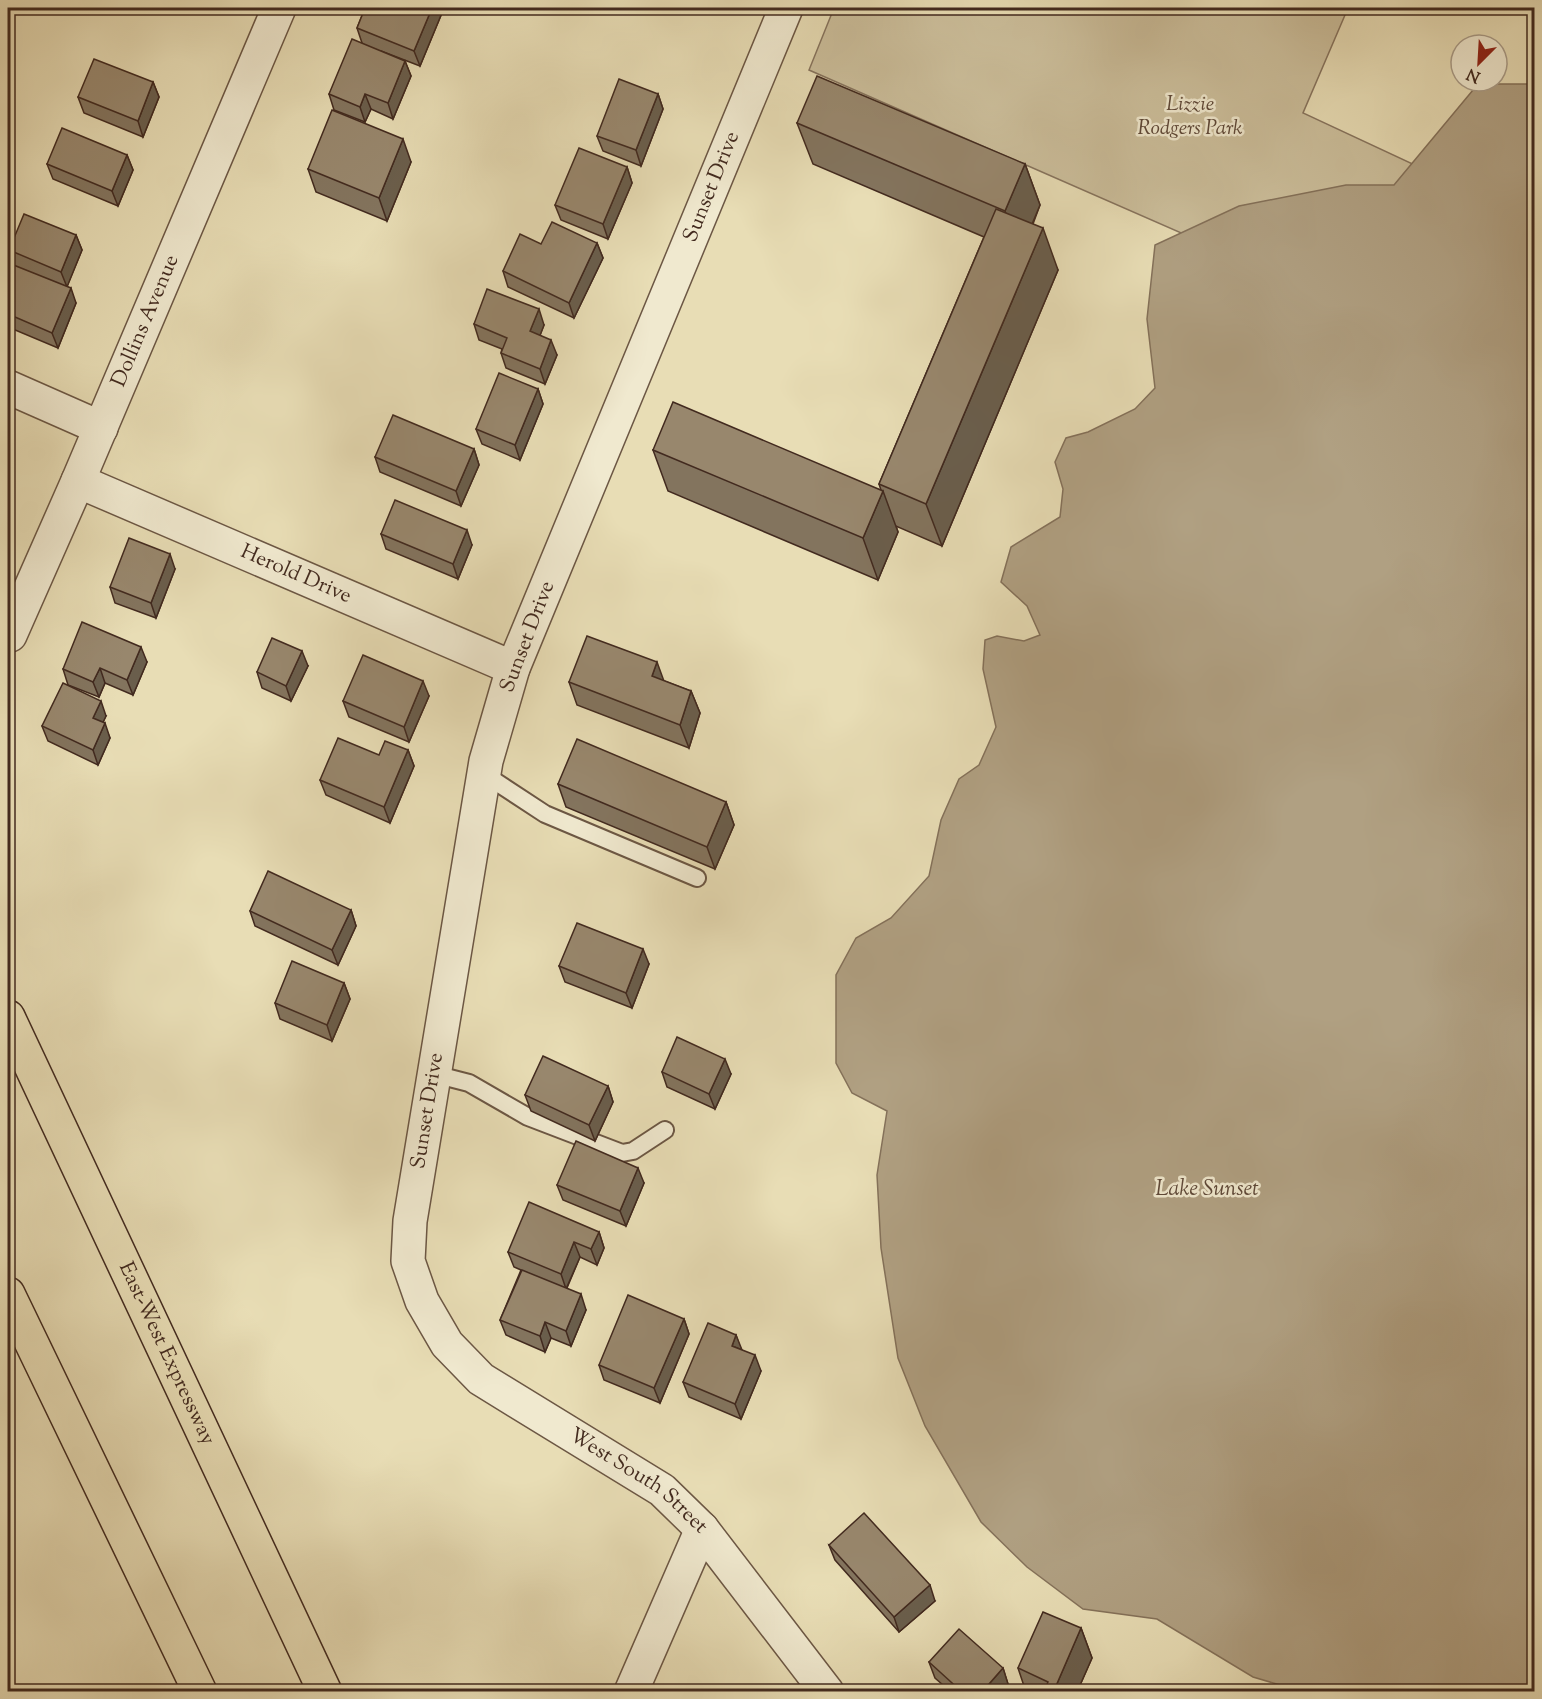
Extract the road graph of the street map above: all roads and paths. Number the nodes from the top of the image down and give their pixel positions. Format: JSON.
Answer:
{"nodes":[{"id":1,"x":279,"y":8,"type":"edge"},
{"id":2,"x":786,"y":8,"type":"edge"},
{"id":3,"x":8,"y":387,"type":"edge"},
{"id":4,"x":101,"y":428,"type":"junction"},
{"id":5,"x":78,"y":481,"type":"junction"},
{"id":6,"x":10,"y":635,"type":"dead end"},
{"id":7,"x":513,"y":668,"type":"junction"},
{"id":8,"x":484,"y":774,"type":"junction"},
{"id":9,"x":697,"y":878,"type":"dead end"},
{"id":10,"x":8,"y":1006,"type":"edge"},
{"id":11,"x":14,"y":1031,"type":"edge"},
{"id":12,"x":434,"y":1074,"type":"junction"},
{"id":13,"x":665,"y":1130,"type":"dead end"},
{"id":14,"x":8,"y":1294,"type":"edge"},
{"id":15,"x":422,"y":1301,"type":"joint"},
{"id":16,"x":702,"y":1529,"type":"junction"},
{"id":17,"x":200,"y":1692,"type":"edge"},
{"id":18,"x":325,"y":1692,"type":"edge"},
{"id":19,"x":631,"y":1692,"type":"edge"},
{"id":20,"x":827,"y":1692,"type":"edge"}],
"edges":[{"from":1,"to":4,"type":"street","name":"Dollins Avenue"},
{"from":2,"to":7,"type":"street","name":"Sunset Drive"},
{"from":3,"to":4,"type":"street"},
{"from":4,"to":5,"type":"street","name":"Dollins Avenue"},
{"from":5,"to":6,"type":"street","name":"Dollins Avenue"},
{"from":5,"to":7,"type":"street","name":"Herold Drive"},
{"from":7,"to":8,"type":"street","name":"Sunset Drive"},
{"from":8,"to":9,"type":"lane"},
{"from":8,"to":12,"type":"street","name":"Sunset Drive"},
{"from":10,"to":11,"type":"highway","name":"East-West Expressway"},
{"from":11,"to":18,"type":"highway","name":"East-West Expressway"},
{"from":12,"to":13,"type":"lane"},
{"from":12,"to":15,"type":"street","name":"Sunset Drive"},
{"from":14,"to":17,"type":"highway"},
{"from":15,"to":16,"type":"street","name":"West South Street"},
{"from":16,"to":19,"type":"street"},
{"from":16,"to":20,"type":"street","name":"West South Street"}]}
